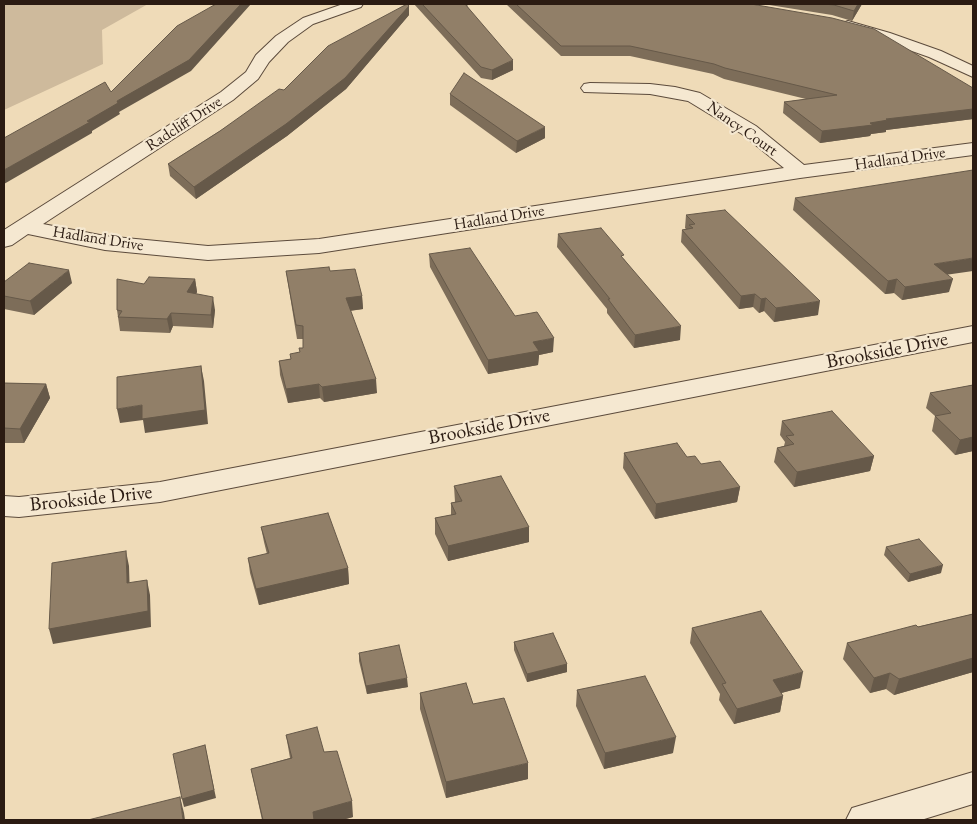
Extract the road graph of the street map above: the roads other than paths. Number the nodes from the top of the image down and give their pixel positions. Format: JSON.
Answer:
{"nodes":[{"id":1,"x":356,"y":4,"type":"edge"},
{"id":2,"x":832,"y":22,"type":"edge"},
{"id":3,"x":973,"y":72,"type":"edge"},
{"id":4,"x":590,"y":88,"type":"dead end"},
{"id":5,"x":973,"y":149,"type":"edge"},
{"id":6,"x":800,"y":172,"type":"junction"},
{"id":7,"x":25,"y":227,"type":"junction"},
{"id":8,"x":4,"y":240,"type":"edge"},
{"id":9,"x":973,"y":334,"type":"edge"},
{"id":10,"x":4,"y":506,"type":"edge"},
{"id":11,"x":973,"y":788,"type":"edge"},
{"id":12,"x":866,"y":820,"type":"edge"}],
"edges":[{"from":1,"to":7,"type":"street","name":"Radcliff Drive"},
{"from":2,"to":3,"type":"street"},
{"from":4,"to":6,"type":"street","name":"Nancy Court"},
{"from":5,"to":6,"type":"street","name":"Hadland Drive"},
{"from":6,"to":7,"type":"street","name":"Hadland Drive"},
{"from":7,"to":8,"type":"street","name":"Radcliff Drive"},
{"from":9,"to":10,"type":"street","name":"Brookside Drive"},
{"from":11,"to":12,"type":"street"}]}
